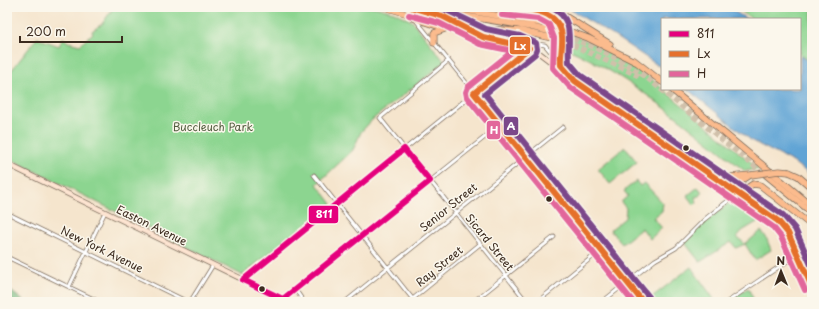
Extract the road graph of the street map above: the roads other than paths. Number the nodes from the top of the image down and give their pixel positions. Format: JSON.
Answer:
{"nodes":[{"id":1,"x":383,"y":7,"type":"edge"},
{"id":2,"x":411,"y":7,"type":"edge"},
{"id":3,"x":448,"y":7,"type":"edge"},
{"id":4,"x":503,"y":7,"type":"edge"},
{"id":5,"x":511,"y":7,"type":"edge"},
{"id":6,"x":518,"y":8,"type":"junction"},
{"id":7,"x":421,"y":9,"type":"junction"},
{"id":8,"x":545,"y":10,"type":"edge"},
{"id":9,"x":413,"y":18,"type":"junction"},
{"id":10,"x":448,"y":29,"type":"junction"},
{"id":11,"x":434,"y":43,"type":"junction"},
{"id":12,"x":529,"y":48,"type":"junction"},
{"id":13,"x":448,"y":61,"type":"junction"},
{"id":14,"x":636,"y":62,"type":"junction"},
{"id":15,"x":561,"y":65,"type":"junction"},
{"id":16,"x":575,"y":81,"type":"junction"},
{"id":17,"x":661,"y":81,"type":"edge"},
{"id":18,"x":671,"y":90,"type":"edge"},
{"id":19,"x":474,"y":93,"type":"junction"},
{"id":20,"x":500,"y":125,"type":"junction"},
{"id":21,"x":563,"y":127,"type":"dead end"},
{"id":22,"x":404,"y":149,"type":"junction"},
{"id":23,"x":525,"y":156,"type":"junction"},
{"id":24,"x":7,"y":164,"type":"edge"},
{"id":25,"x":314,"y":175,"type":"dead end"},
{"id":26,"x":766,"y":175,"type":"tunnel mouth"},
{"id":27,"x":713,"y":176,"type":"junction"},
{"id":28,"x":741,"y":178,"type":"junction"},
{"id":29,"x":430,"y":181,"type":"junction"},
{"id":30,"x":812,"y":188,"type":"edge"},
{"id":31,"x":738,"y":192,"type":"junction"},
{"id":32,"x":337,"y":204,"type":"junction"},
{"id":33,"x":812,"y":206,"type":"edge"},
{"id":34,"x":105,"y":212,"type":"junction"},
{"id":35,"x":7,"y":213,"type":"edge"},
{"id":36,"x":455,"y":213,"type":"junction"},
{"id":37,"x":812,"y":213,"type":"edge"},
{"id":38,"x":812,"y":226,"type":"edge"},
{"id":39,"x":362,"y":236,"type":"junction"},
{"id":40,"x":554,"y":237,"type":"dead end"},
{"id":41,"x":480,"y":244,"type":"junction"},
{"id":42,"x":601,"y":250,"type":"junction"},
{"id":43,"x":86,"y":252,"type":"junction"},
{"id":44,"x":798,"y":254,"type":"junction"},
{"id":45,"x":7,"y":256,"type":"edge"},
{"id":46,"x":213,"y":265,"type":"junction"},
{"id":47,"x":387,"y":267,"type":"junction"},
{"id":48,"x":505,"y":276,"type":"junction"},
{"id":49,"x":243,"y":280,"type":"junction"},
{"id":50,"x":627,"y":282,"type":"junction"},
{"id":51,"x":69,"y":287,"type":"junction"},
{"id":52,"x":812,"y":287,"type":"edge"},
{"id":53,"x":295,"y":289,"type":"junction"},
{"id":54,"x":283,"y":299,"type":"junction"},
{"id":55,"x":414,"y":300,"type":"edge"},
{"id":56,"x":100,"y":302,"type":"edge"},
{"id":57,"x":189,"y":302,"type":"edge"},
{"id":58,"x":288,"y":302,"type":"edge"},
{"id":59,"x":304,"y":302,"type":"edge"},
{"id":60,"x":345,"y":302,"type":"edge"},
{"id":61,"x":409,"y":302,"type":"edge"},
{"id":62,"x":473,"y":302,"type":"edge"},
{"id":63,"x":527,"y":302,"type":"edge"},
{"id":64,"x":537,"y":302,"type":"edge"},
{"id":65,"x":602,"y":302,"type":"edge"},
{"id":66,"x":643,"y":302,"type":"edge"},
{"id":67,"x":727,"y":302,"type":"edge"}],
"edges":[{"from":1,"to":9,"type":"main road"},
{"from":2,"to":7,"type":"highway"},
{"from":3,"to":14,"type":"highway"},
{"from":4,"to":6,"type":"highway"},
{"from":5,"to":6,"type":"highway"},
{"from":6,"to":8,"type":"highway"},
{"from":7,"to":10,"type":"highway","bridge":true},
{"from":7,"to":12,"type":"highway"},
{"from":8,"to":14,"type":"highway"},
{"from":8,"to":15,"type":"highway","bridge":true},
{"from":9,"to":10,"type":"highway"},
{"from":9,"to":11,"type":"street"},
{"from":10,"to":11,"type":"highway"},
{"from":11,"to":13,"type":"street"},
{"from":12,"to":15,"type":"street"},
{"from":12,"to":16,"type":"street"},
{"from":12,"to":19,"type":"street"},
{"from":13,"to":19,"type":"street"},
{"from":13,"to":22,"type":"street","name":"Sicard Street"},
{"from":14,"to":17,"type":"highway"},
{"from":15,"to":16,"type":"street"},
{"from":16,"to":27,"type":"street"},
{"from":18,"to":33,"type":"highway"},
{"from":19,"to":20,"type":"street"},
{"from":19,"to":22,"type":"street"},
{"from":20,"to":23,"type":"street"},
{"from":20,"to":29,"type":"street"},
{"from":21,"to":23,"type":"street","name":"Senior Street"},
{"from":22,"to":29,"type":"street","name":"Sicard Street"},
{"from":22,"to":32,"type":"street"},
{"from":23,"to":36,"type":"street","name":"Senior Street"},
{"from":23,"to":42,"type":"street"},
{"from":24,"to":34,"type":"street","name":"Easton Avenue"},
{"from":25,"to":32,"type":"street"},
{"from":26,"to":37,"type":"highway"},
{"from":27,"to":28,"type":"highway"},
{"from":27,"to":31,"type":"street"},
{"from":28,"to":30,"type":"highway","bridge":true},
{"from":28,"to":31,"type":"highway"},
{"from":29,"to":36,"type":"street","name":"Sicard Street"},
{"from":29,"to":39,"type":"street"},
{"from":31,"to":38,"type":"highway"},
{"from":31,"to":44,"type":"street"},
{"from":31,"to":50,"type":"street"},
{"from":32,"to":39,"type":"street"},
{"from":32,"to":49,"type":"street"},
{"from":34,"to":43,"type":"street"},
{"from":34,"to":46,"type":"street","name":"Easton Avenue"},
{"from":35,"to":43,"type":"street","name":"New York Avenue"},
{"from":36,"to":41,"type":"street","name":"Sicard Street"},
{"from":36,"to":47,"type":"street","name":"Senior Street"},
{"from":39,"to":47,"type":"street"},
{"from":39,"to":53,"type":"street"},
{"from":40,"to":48,"type":"street"},
{"from":41,"to":48,"type":"street","name":"Sicard Street"},
{"from":41,"to":55,"type":"street","name":"Ray Street"},
{"from":42,"to":50,"type":"street"},
{"from":42,"to":64,"type":"street"},
{"from":43,"to":51,"type":"street"},
{"from":43,"to":57,"type":"street","name":"New York Avenue"},
{"from":44,"to":52,"type":"street"},
{"from":44,"to":67,"type":"street"},
{"from":45,"to":51,"type":"street"},
{"from":46,"to":49,"type":"street","name":"Easton Avenue"},
{"from":46,"to":57,"type":"street"},
{"from":47,"to":55,"type":"street"},
{"from":47,"to":60,"type":"street","name":"Senior Street"},
{"from":48,"to":62,"type":"street"},
{"from":48,"to":63,"type":"street","name":"Sicard Street"},
{"from":49,"to":54,"type":"street","name":"Easton Avenue"},
{"from":50,"to":65,"type":"street"},
{"from":50,"to":66,"type":"street"},
{"from":51,"to":56,"type":"street"},
{"from":53,"to":54,"type":"street"},
{"from":53,"to":59,"type":"street"},
{"from":54,"to":58,"type":"street","name":"Easton Avenue"},
{"from":55,"to":61,"type":"street","name":"Ray Street"}]}
